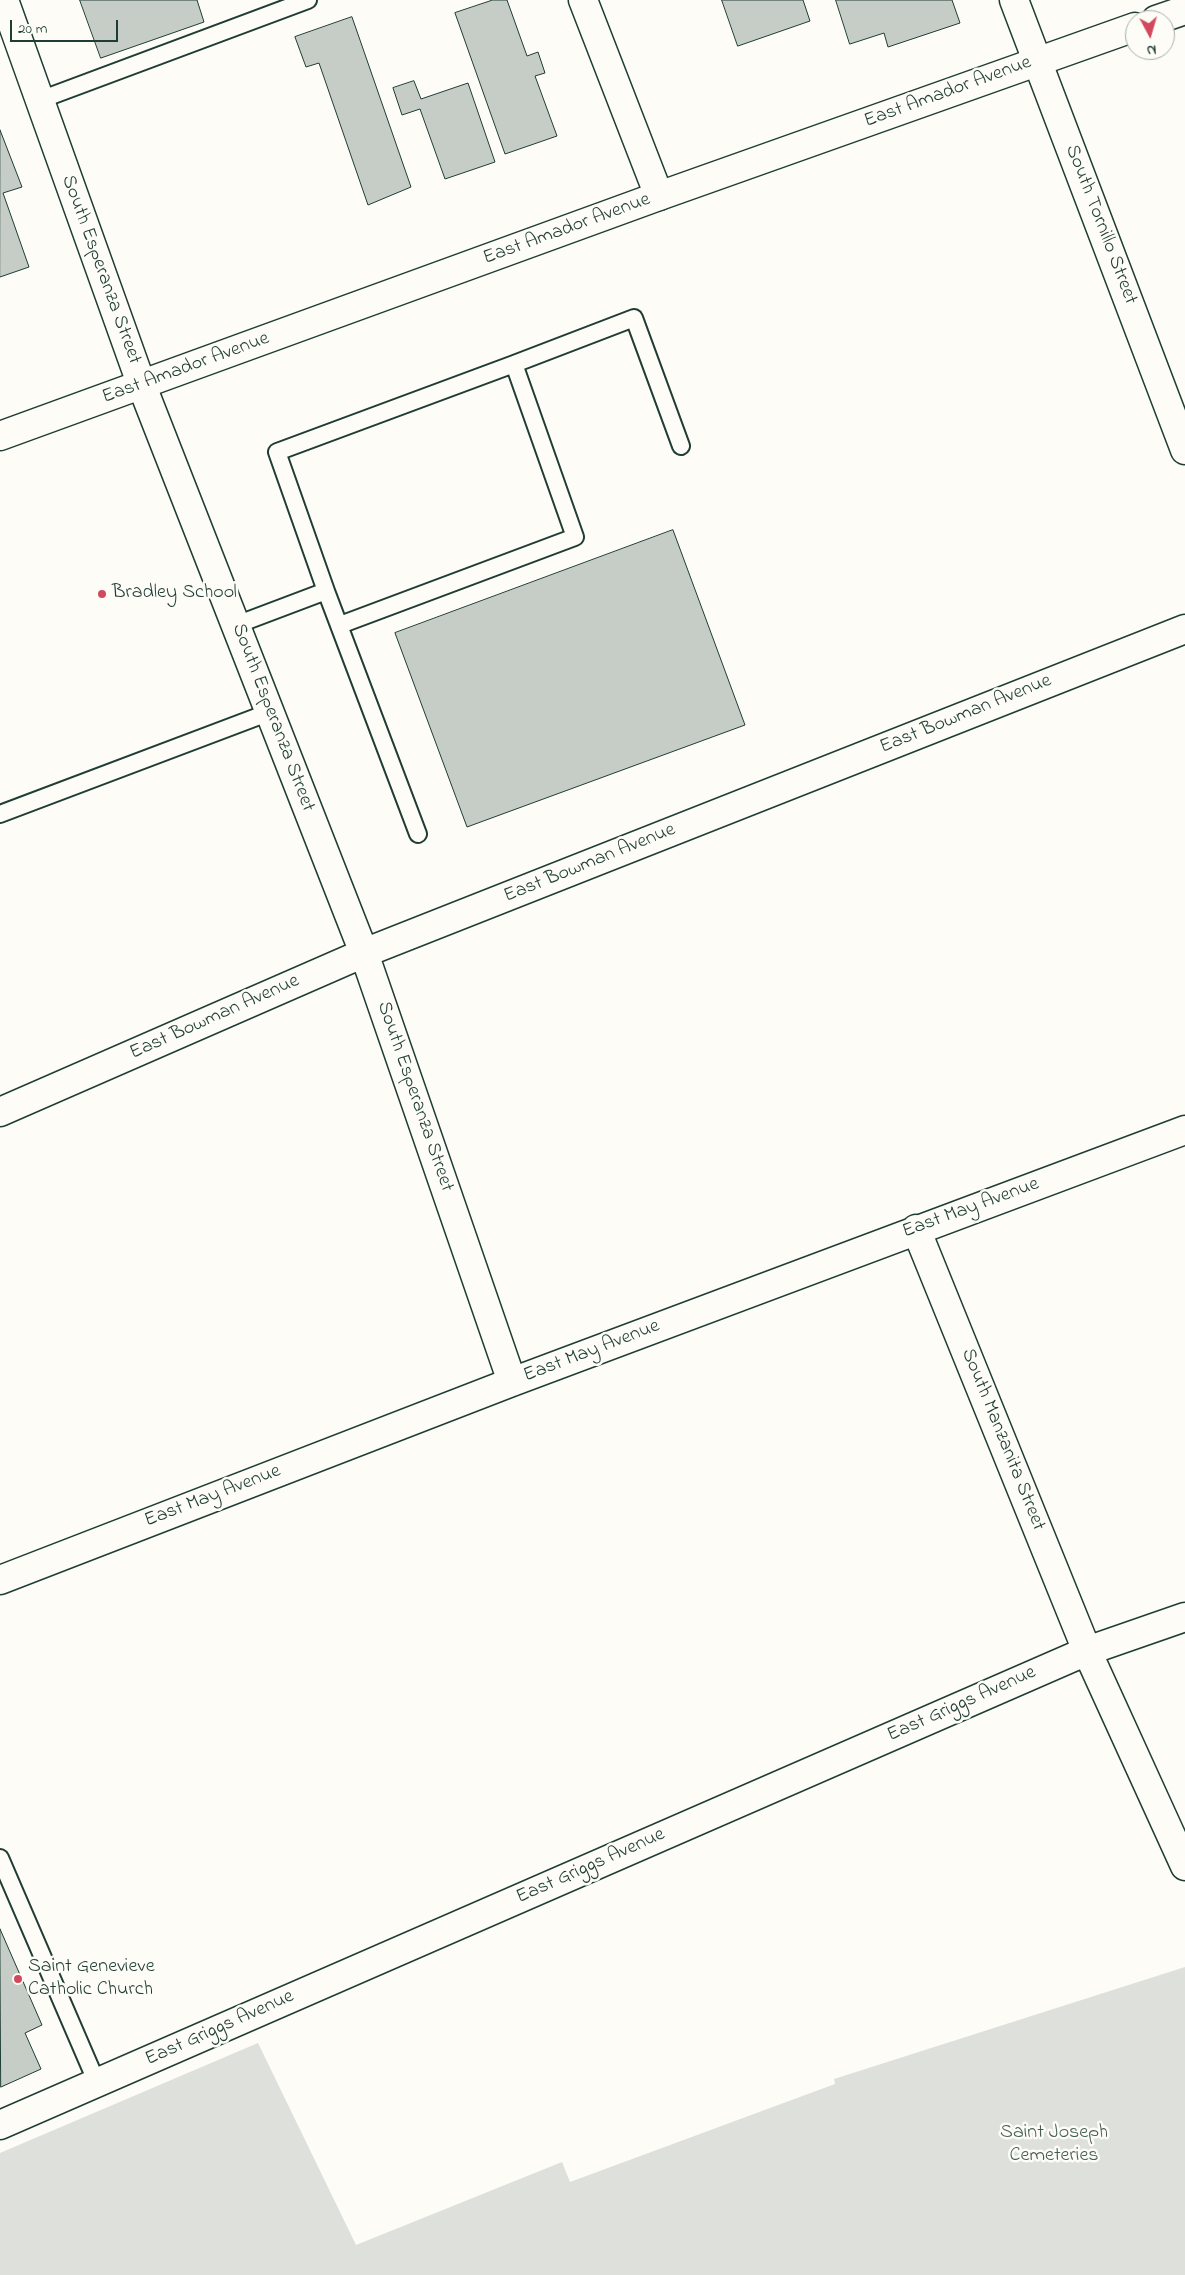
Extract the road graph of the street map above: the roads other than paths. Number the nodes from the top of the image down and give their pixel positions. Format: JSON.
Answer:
{"nodes":[{"id":1,"x":4,"y":0,"type":"edge"},
{"id":2,"x":308,"y":0,"type":"edge"},
{"id":3,"x":583,"y":0,"type":"edge"},
{"id":4,"x":1014,"y":0,"type":"edge"},
{"id":5,"x":1125,"y":31,"type":"edge"},
{"id":6,"x":1038,"y":61,"type":"junction"},
{"id":7,"x":40,"y":100,"type":"junction"},
{"id":8,"x":659,"y":196,"type":"junction"},
{"id":9,"x":514,"y":364,"type":"junction"},
{"id":10,"x":142,"y":386,"type":"junction"},
{"id":11,"x":0,"y":436,"type":"edge"},
{"id":12,"x":681,"y":446,"type":"dead end"},
{"id":13,"x":1185,"y":450,"type":"edge"},
{"id":14,"x":326,"y":590,"type":"junction"},
{"id":15,"x":340,"y":624,"type":"junction"},
{"id":16,"x":236,"y":625,"type":"junction"},
{"id":17,"x":1185,"y":629,"type":"edge"},
{"id":18,"x":270,"y":712,"type":"junction"},
{"id":19,"x":0,"y":814,"type":"edge"},
{"id":20,"x":418,"y":834,"type":"dead end"},
{"id":21,"x":364,"y":954,"type":"junction"},
{"id":22,"x":0,"y":1112,"type":"edge"},
{"id":23,"x":1185,"y":1130,"type":"edge"},
{"id":24,"x":916,"y":1230,"type":"junction"},
{"id":25,"x":512,"y":1382,"type":"junction"},
{"id":26,"x":0,"y":1580,"type":"edge"},
{"id":27,"x":1185,"y":1617,"type":"edge"},
{"id":28,"x":1087,"y":1651,"type":"junction"},
{"id":29,"x":0,"y":1858,"type":"edge"},
{"id":30,"x":1185,"y":1866,"type":"edge"},
{"id":31,"x":97,"y":2083,"type":"junction"},
{"id":32,"x":0,"y":2125,"type":"edge"}],
"edges":[{"from":1,"to":7,"type":"street","name":"South Esperanza Street"},
{"from":2,"to":7,"type":"lane"},
{"from":3,"to":8,"type":"street"},
{"from":4,"to":6,"type":"street","name":"South Tornillo Street"},
{"from":5,"to":6,"type":"street","name":"East Amador Avenue"},
{"from":6,"to":8,"type":"street","name":"East Amador Avenue"},
{"from":6,"to":13,"type":"street","name":"South Tornillo Street"},
{"from":7,"to":10,"type":"street","name":"South Esperanza Street"},
{"from":8,"to":10,"type":"street","name":"East Amador Avenue"},
{"from":9,"to":12,"type":"lane"},
{"from":9,"to":14,"type":"lane"},
{"from":9,"to":15,"type":"lane"},
{"from":10,"to":11,"type":"street","name":"East Amador Avenue"},
{"from":10,"to":16,"type":"street","name":"South Esperanza Street"},
{"from":14,"to":15,"type":"lane"},
{"from":14,"to":16,"type":"lane"},
{"from":15,"to":20,"type":"lane"},
{"from":16,"to":18,"type":"street","name":"South Esperanza Street"},
{"from":17,"to":21,"type":"street","name":"East Bowman Avenue"},
{"from":18,"to":19,"type":"lane"},
{"from":18,"to":21,"type":"street","name":"South Esperanza Street"},
{"from":21,"to":22,"type":"street","name":"East Bowman Avenue"},
{"from":21,"to":25,"type":"street","name":"South Esperanza Street"},
{"from":23,"to":24,"type":"street","name":"East May Avenue"},
{"from":24,"to":25,"type":"street","name":"East May Avenue"},
{"from":24,"to":28,"type":"street","name":"South Manzanita Street"},
{"from":25,"to":26,"type":"street","name":"East May Avenue"},
{"from":27,"to":28,"type":"street","name":"East Griggs Avenue"},
{"from":28,"to":30,"type":"street","name":"South Manzanita Street"},
{"from":28,"to":31,"type":"street","name":"East Griggs Avenue"},
{"from":29,"to":31,"type":"lane"},
{"from":31,"to":32,"type":"street","name":"East Griggs Avenue"}]}
